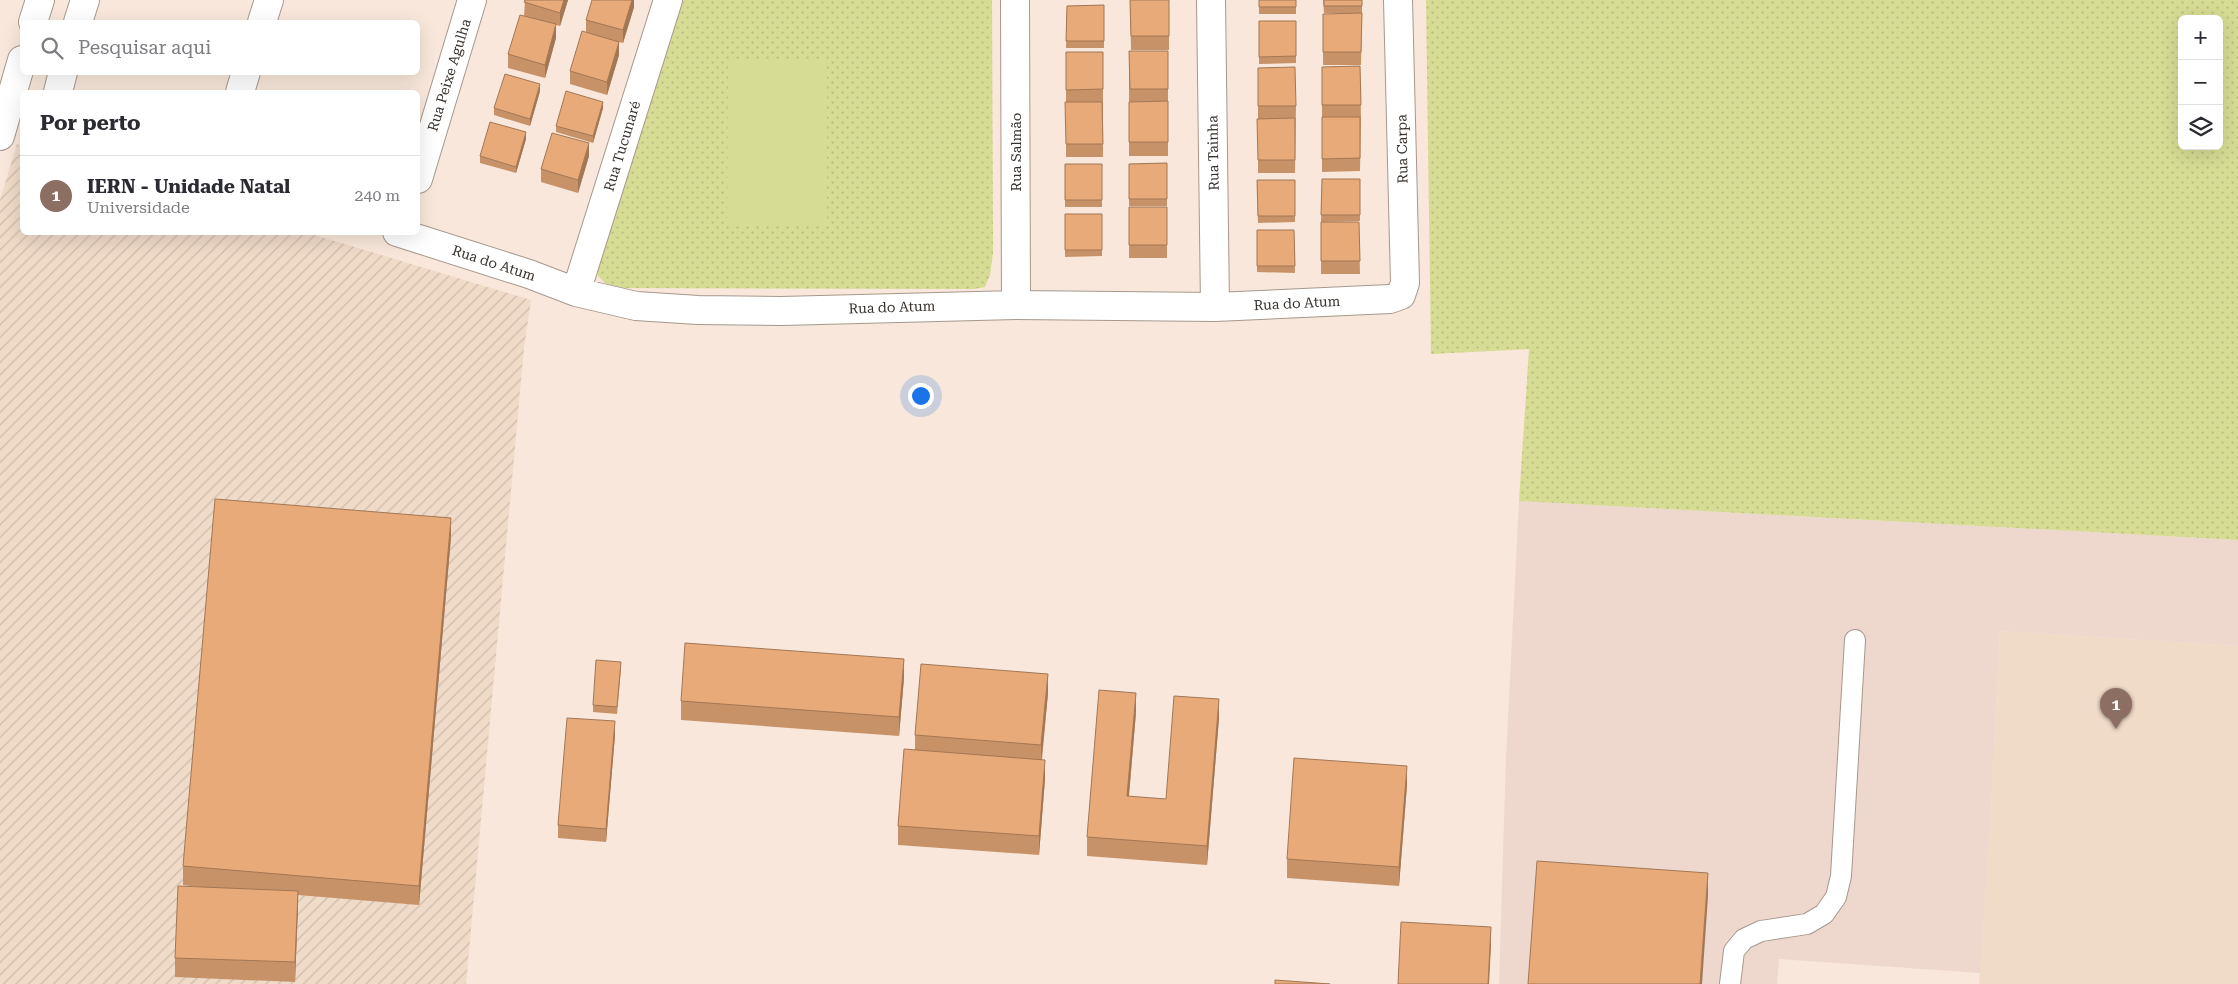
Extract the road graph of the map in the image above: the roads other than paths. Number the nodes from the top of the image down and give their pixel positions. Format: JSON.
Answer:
{"nodes":[{"id":1,"x":40,"y":0,"type":"edge"},
{"id":2,"x":85,"y":0,"type":"edge"},
{"id":3,"x":269,"y":0,"type":"edge"},
{"id":4,"x":472,"y":0,"type":"edge"},
{"id":5,"x":668,"y":0,"type":"edge"},
{"id":6,"x":1015,"y":0,"type":"edge"},
{"id":7,"x":1211,"y":0,"type":"edge"},
{"id":8,"x":1398,"y":0,"type":"edge"},
{"id":9,"x":34,"y":20,"type":"edge"},
{"id":10,"x":79,"y":20,"type":"edge"},
{"id":11,"x":263,"y":20,"type":"edge"},
{"id":12,"x":20,"y":70,"type":"edge"},
{"id":13,"x":63,"y":75,"type":"edge"},
{"id":14,"x":245,"y":75,"type":"edge"},
{"id":15,"x":59,"y":90,"type":"edge"},
{"id":16,"x":241,"y":90,"type":"edge"},
{"id":17,"x":9,"y":127,"type":"edge"},
{"id":18,"x":420,"y":172,"type":"edge"},
{"id":19,"x":405,"y":235,"type":"edge"},
{"id":20,"x":576,"y":292,"type":"junction"},
{"id":21,"x":1398,"y":296,"type":"joint"},
{"id":22,"x":1016,"y":305,"type":"junction"},
{"id":23,"x":1215,"y":307,"type":"junction"},
{"id":24,"x":1855,"y":640,"type":"dead end"},
{"id":25,"x":1730,"y":984,"type":"edge"}],
"edges":[{"from":1,"to":9,"type":"street"},
{"from":2,"to":10,"type":"street"},
{"from":3,"to":11,"type":"street"},
{"from":4,"to":18,"type":"street","name":"Rua Peixe Agulha"},
{"from":5,"to":20,"type":"street","name":"Rua Tucunaré"},
{"from":6,"to":22,"type":"street","name":"Rua Salmão"},
{"from":7,"to":23,"type":"street","name":"Rua Tainha"},
{"from":8,"to":21,"type":"street","name":"Rua Carpa"},
{"from":12,"to":17,"type":"street"},
{"from":13,"to":15,"type":"street"},
{"from":14,"to":16,"type":"street"},
{"from":19,"to":20,"type":"street","name":"Rua do Atum"},
{"from":20,"to":22,"type":"street","name":"Rua do Atum"},
{"from":21,"to":23,"type":"street","name":"Rua do Atum"},
{"from":22,"to":23,"type":"street","name":"Rua do Atum"},
{"from":24,"to":25,"type":"lane"}]}
